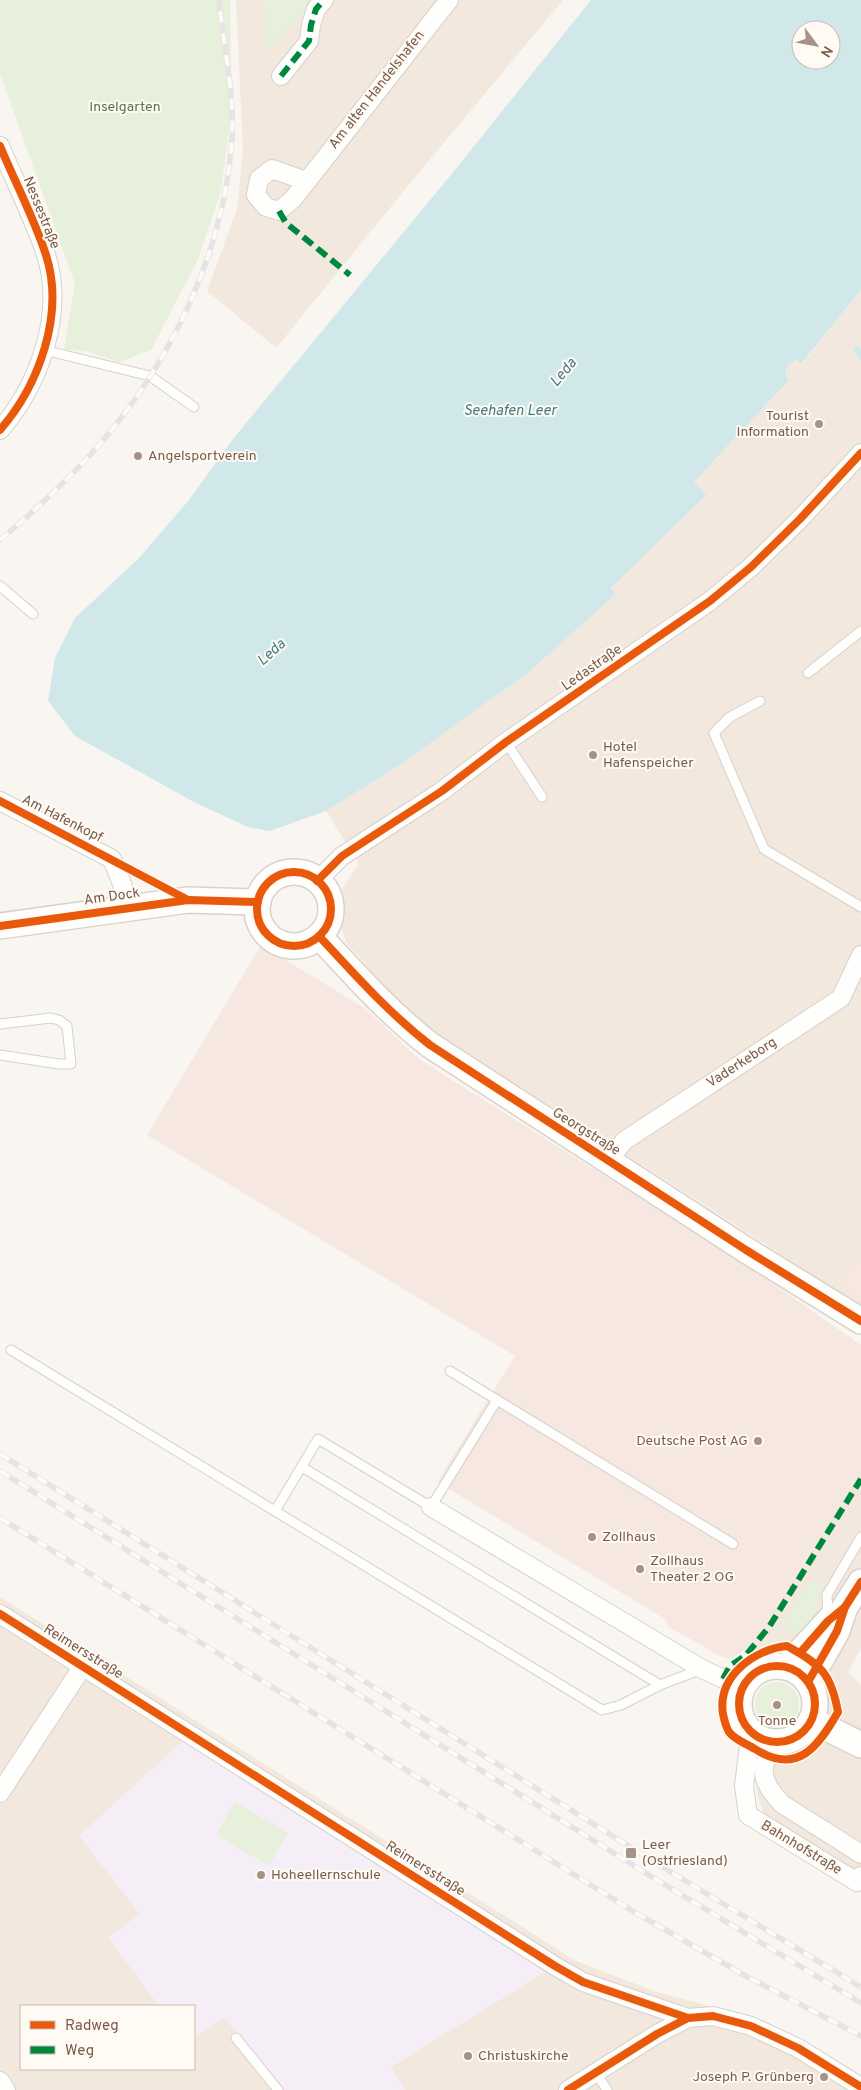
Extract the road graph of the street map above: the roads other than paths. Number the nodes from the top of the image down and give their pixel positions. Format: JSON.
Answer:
{"nodes":[{"id":1,"x":324,"y":0,"type":"edge"},
{"id":2,"x":449,"y":0,"type":"edge"},
{"id":3,"x":281,"y":76,"type":"dead end"},
{"id":4,"x":0,"y":146,"type":"edge"},
{"id":5,"x":306,"y":181,"type":"dead end"},
{"id":6,"x":44,"y":350,"type":"junction"},
{"id":7,"x":194,"y":407,"type":"dead end"},
{"id":8,"x":0,"y":430,"type":"edge"},
{"id":9,"x":861,"y":453,"type":"edge"},
{"id":10,"x":0,"y":586,"type":"edge"},
{"id":11,"x":33,"y":614,"type":"dead end"},
{"id":12,"x":861,"y":631,"type":"edge"},
{"id":13,"x":808,"y":673,"type":"dead end"},
{"id":14,"x":760,"y":700,"type":"dead end"},
{"id":15,"x":506,"y":742,"type":"junction"},
{"id":16,"x":542,"y":797,"type":"dead end"},
{"id":17,"x":0,"y":801,"type":"edge"},
{"id":18,"x":317,"y":880,"type":"junction"},
{"id":19,"x":258,"y":902,"type":"junction"},
{"id":20,"x":861,"y":907,"type":"edge"},
{"id":21,"x":127,"y":908,"type":"junction"},
{"id":22,"x":0,"y":926,"type":"edge"},
{"id":23,"x":319,"y":936,"type":"junction"},
{"id":24,"x":861,"y":954,"type":"edge"},
{"id":25,"x":0,"y":1024,"type":"edge"},
{"id":26,"x":0,"y":1055,"type":"edge"},
{"id":27,"x":608,"y":1161,"type":"junction"},
{"id":28,"x":861,"y":1321,"type":"edge"},
{"id":29,"x":11,"y":1350,"type":"dead end"},
{"id":30,"x":450,"y":1371,"type":"dead end"},
{"id":31,"x":497,"y":1400,"type":"junction"},
{"id":32,"x":302,"y":1467,"type":"junction"},
{"id":33,"x":431,"y":1507,"type":"junction"},
{"id":34,"x":275,"y":1511,"type":"junction"},
{"id":35,"x":861,"y":1537,"type":"edge"},
{"id":36,"x":733,"y":1544,"type":"dead end"},
{"id":37,"x":861,"y":1582,"type":"edge"},
{"id":38,"x":0,"y":1614,"type":"edge"},
{"id":39,"x":836,"y":1614,"type":"junction"},
{"id":40,"x":83,"y":1666,"type":"junction"},
{"id":41,"x":786,"y":1667,"type":"junction"},
{"id":42,"x":702,"y":1669,"type":"junction"},
{"id":43,"x":808,"y":1682,"type":"junction"},
{"id":44,"x":660,"y":1686,"type":"junction"},
{"id":45,"x":743,"y":1688,"type":"junction"},
{"id":46,"x":811,"y":1720,"type":"junction"},
{"id":47,"x":750,"y":1739,"type":"junction"},
{"id":48,"x":861,"y":1745,"type":"edge"},
{"id":49,"x":775,"y":1749,"type":"junction"},
{"id":50,"x":0,"y":1794,"type":"edge"},
{"id":51,"x":861,"y":1854,"type":"edge"},
{"id":52,"x":860,"y":1880,"type":"edge"},
{"id":53,"x":688,"y":2018,"type":"junction"},
{"id":54,"x":236,"y":2038,"type":"dead end"},
{"id":55,"x":596,"y":2073,"type":"junction"},
{"id":56,"x":0,"y":2081,"type":"edge"},
{"id":57,"x":861,"y":2087,"type":"edge"},
{"id":58,"x":6,"y":2090,"type":"edge"},
{"id":59,"x":278,"y":2090,"type":"edge"},
{"id":60,"x":568,"y":2090,"type":"edge"},
{"id":61,"x":607,"y":2090,"type":"edge"}],
"edges":[{"from":1,"to":3,"type":"street"},
{"from":2,"to":5,"type":"street","name":"Am alten Handelshafen"},
{"from":4,"to":6,"type":"street","name":"Nessestraße"},
{"from":6,"to":7,"type":"lane"},
{"from":6,"to":8,"type":"street","name":"Nessestraße"},
{"from":9,"to":15,"type":"street","name":"Ledastraße"},
{"from":10,"to":11,"type":"lane"},
{"from":12,"to":13,"type":"lane"},
{"from":14,"to":20,"type":"lane"},
{"from":15,"to":16,"type":"lane"},
{"from":15,"to":18,"type":"street","name":"Ledastraße"},
{"from":17,"to":21,"type":"street","name":"Am Hafenkopf"},
{"from":18,"to":19,"type":"main road"},
{"from":18,"to":23,"type":"main road"},
{"from":19,"to":21,"type":"main road","name":"Am Dock"},
{"from":19,"to":23,"type":"main road"},
{"from":21,"to":22,"type":"main road","name":"Am Dock"},
{"from":23,"to":27,"type":"main road","name":"Georgstraße"},
{"from":24,"to":27,"type":"street","name":"Vaderkeborg"},
{"from":25,"to":26,"type":"lane"},
{"from":27,"to":28,"type":"main road","name":"Georgstraße"},
{"from":29,"to":34,"type":"lane"},
{"from":30,"to":31,"type":"lane"},
{"from":31,"to":33,"type":"lane"},
{"from":31,"to":36,"type":"lane"},
{"from":32,"to":33,"type":"lane"},
{"from":32,"to":34,"type":"lane"},
{"from":32,"to":44,"type":"lane"},
{"from":33,"to":42,"type":"street"},
{"from":34,"to":44,"type":"lane"},
{"from":35,"to":39,"type":"lane"},
{"from":37,"to":39,"type":"main road"},
{"from":38,"to":40,"type":"street","name":"Reimersstraße"},
{"from":39,"to":41,"type":"main road"},
{"from":39,"to":43,"type":"main road"},
{"from":40,"to":50,"type":"street"},
{"from":40,"to":53,"type":"street","name":"Reimersstraße"},
{"from":41,"to":43,"type":"main road"},
{"from":41,"to":45,"type":"main road"},
{"from":42,"to":44,"type":"lane"},
{"from":42,"to":45,"type":"street"},
{"from":43,"to":46,"type":"main road"},
{"from":45,"to":47,"type":"main road"},
{"from":46,"to":48,"type":"main road"},
{"from":46,"to":49,"type":"main road"},
{"from":47,"to":49,"type":"main road"},
{"from":47,"to":52,"type":"street","name":"Bahnhofstraße"},
{"from":49,"to":51,"type":"street","name":"Bahnhofstraße"},
{"from":53,"to":55,"type":"street"},
{"from":53,"to":57,"type":"street","name":"Reimersstraße"},
{"from":54,"to":59,"type":"lane"},
{"from":55,"to":60,"type":"street"},
{"from":55,"to":61,"type":"lane"},
{"from":56,"to":58,"type":"street"}]}
